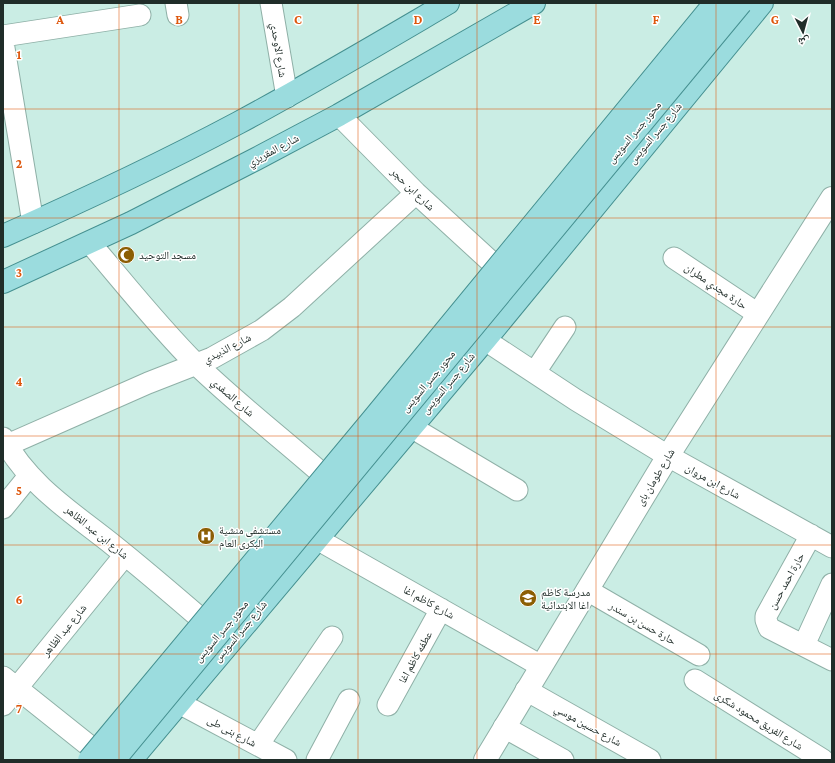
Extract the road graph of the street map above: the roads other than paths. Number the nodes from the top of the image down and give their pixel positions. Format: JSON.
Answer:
{"nodes":[{"id":1,"x":272,"y":3,"type":"edge"},
{"id":2,"x":448,"y":3,"type":"edge"},
{"id":3,"x":534,"y":3,"type":"edge"},
{"id":4,"x":704,"y":3,"type":"edge"},
{"id":5,"x":715,"y":3,"type":"edge"},
{"id":6,"x":741,"y":3,"type":"edge"},
{"id":7,"x":762,"y":3,"type":"edge"},
{"id":8,"x":140,"y":15,"type":"dead end"},
{"id":9,"x":3,"y":36,"type":"edge"},
{"id":10,"x":3,"y":42,"type":"edge"},
{"id":11,"x":287,"y":97,"type":"junction"},
{"id":12,"x":339,"y":115,"type":"junction"},
{"id":13,"x":416,"y":193,"type":"junction"},
{"id":14,"x":832,"y":198,"type":"edge"},
{"id":15,"x":33,"y":223,"type":"junction"},
{"id":16,"x":3,"y":236,"type":"edge"},
{"id":17,"x":90,"y":243,"type":"junction"},
{"id":18,"x":674,"y":258,"type":"dead end"},
{"id":19,"x":489,"y":260,"type":"junction"},
{"id":20,"x":3,"y":282,"type":"edge"},
{"id":21,"x":758,"y":314,"type":"junction"},
{"id":22,"x":565,"y":328,"type":"dead end"},
{"id":23,"x":485,"y":340,"type":"junction"},
{"id":24,"x":196,"y":364,"type":"junction"},
{"id":25,"x":535,"y":372,"type":"junction"},
{"id":26,"x":411,"y":427,"type":"junction"},
{"id":27,"x":4,"y":444,"type":"edge"},
{"id":28,"x":668,"y":456,"type":"junction"},
{"id":29,"x":320,"y":472,"type":"junction"},
{"id":30,"x":29,"y":476,"type":"junction"},
{"id":31,"x":518,"y":490,"type":"dead end"},
{"id":32,"x":3,"y":508,"type":"edge"},
{"id":33,"x":811,"y":535,"type":"junction"},
{"id":34,"x":317,"y":539,"type":"junction"},
{"id":35,"x":832,"y":547,"type":"edge"},
{"id":36,"x":125,"y":555,"type":"junction"},
{"id":37,"x":832,"y":584,"type":"edge"},
{"id":38,"x":587,"y":590,"type":"junction"},
{"id":39,"x":441,"y":609,"type":"junction"},
{"id":40,"x":200,"y":618,"type":"junction"},
{"id":41,"x":332,"y":637,"type":"dead end"},
{"id":42,"x":804,"y":645,"type":"junction"},
{"id":43,"x":699,"y":655,"type":"dead end"},
{"id":44,"x":832,"y":660,"type":"edge"},
{"id":45,"x":163,"y":662,"type":"junction"},
{"id":46,"x":541,"y":666,"type":"junction"},
{"id":47,"x":695,"y":680,"type":"dead end"},
{"id":48,"x":10,"y":683,"type":"edge"},
{"id":49,"x":194,"y":685,"type":"junction"},
{"id":50,"x":526,"y":690,"type":"junction"},
{"id":51,"x":349,"y":700,"type":"dead end"},
{"id":52,"x":179,"y":703,"type":"junction"},
{"id":53,"x":3,"y":705,"type":"edge"},
{"id":54,"x":388,"y":705,"type":"dead end"},
{"id":55,"x":504,"y":727,"type":"junction"},
{"id":56,"x":258,"y":745,"type":"junction"},
{"id":57,"x":88,"y":756,"type":"edge"},
{"id":58,"x":114,"y":760,"type":"edge"},
{"id":59,"x":131,"y":760,"type":"edge"},
{"id":60,"x":286,"y":760,"type":"edge"},
{"id":61,"x":317,"y":760,"type":"edge"},
{"id":62,"x":485,"y":760,"type":"edge"},
{"id":63,"x":563,"y":760,"type":"edge"},
{"id":64,"x":650,"y":760,"type":"edge"},
{"id":65,"x":823,"y":760,"type":"edge"}],
"edges":[{"from":1,"to":11,"type":"street","name":"شارع الاوحدي"},
{"from":2,"to":11,"type":"main road"},
{"from":3,"to":12,"type":"main road","name":"شارع المقريزي"},
{"from":4,"to":19,"type":"main road"},
{"from":5,"to":57,"type":"main road","name":"محور جسر السويس","bridge":true},
{"from":6,"to":58,"type":"main road","name":"محور جسر السويس","bridge":true},
{"from":7,"to":23,"type":"main road","name":"شارع جسر السويس"},
{"from":8,"to":9,"type":"street"},
{"from":10,"to":15,"type":"street"},
{"from":11,"to":15,"type":"main road"},
{"from":12,"to":13,"type":"street","name":"شارع ابن حجر"},
{"from":12,"to":17,"type":"main road","name":"شارع المقريزي"},
{"from":13,"to":19,"type":"street","name":"شارع ابن حجر"},
{"from":13,"to":24,"type":"street","name":"شارع الذبيدي"},
{"from":14,"to":21,"type":"street","name":"شارع طومان باى"},
{"from":15,"to":16,"type":"main road"},
{"from":17,"to":20,"type":"main road","name":"شارع المقريزي"},
{"from":17,"to":24,"type":"street","name":"شارع الصفدي"},
{"from":18,"to":21,"type":"street","name":"حارة مجدي مطران"},
{"from":19,"to":29,"type":"main road"},
{"from":21,"to":28,"type":"street","name":"شارع طومان باى"},
{"from":22,"to":25,"type":"street"},
{"from":23,"to":25,"type":"street","name":"شارع ابن مروان"},
{"from":23,"to":26,"type":"main road","name":"شارع جسر السويس"},
{"from":24,"to":27,"type":"street","name":"شارع الذبيدي"},
{"from":24,"to":29,"type":"street","name":"شارع الصفدي"},
{"from":25,"to":28,"type":"street","name":"شارع ابن مروان"},
{"from":26,"to":31,"type":"street"},
{"from":26,"to":34,"type":"main road","name":"شارع جسر السويس"},
{"from":27,"to":30,"type":"street","name":"شارع ابن عبد الظاهر"},
{"from":28,"to":33,"type":"street","name":"شارع ابن مروان"},
{"from":28,"to":38,"type":"street","name":"شارع طومان باى"},
{"from":29,"to":40,"type":"main road"},
{"from":30,"to":32,"type":"street"},
{"from":30,"to":36,"type":"street","name":"شارع ابن عبد الظاهر"},
{"from":33,"to":35,"type":"street","name":"شارع ابن مروان"},
{"from":33,"to":42,"type":"street","name":"حارة احمد حسن"},
{"from":34,"to":39,"type":"street","name":"شارع كاظم اغا"},
{"from":34,"to":49,"type":"main road","name":"شارع جسر السويس"},
{"from":36,"to":40,"type":"street","name":"شارع ابن عبد الظاهر"},
{"from":36,"to":48,"type":"street","name":"شارع عبد الظاهر"},
{"from":37,"to":42,"type":"street"},
{"from":38,"to":43,"type":"street","name":"حارة حسن بن سندر"},
{"from":38,"to":46,"type":"street","name":"شارع طومان باى"},
{"from":39,"to":46,"type":"street","name":"شارع كاظم اغا"},
{"from":39,"to":54,"type":"street","name":"عطفه كاظم اغا"},
{"from":40,"to":45,"type":"main road"},
{"from":41,"to":56,"type":"street"},
{"from":42,"to":44,"type":"street"},
{"from":45,"to":49,"type":"main road"},
{"from":45,"to":57,"type":"main road"},
{"from":46,"to":50,"type":"street","name":"شارع طومان باى"},
{"from":47,"to":65,"type":"street","name":"شارع الفريق محمود شكرى"},
{"from":48,"to":53,"type":"street","name":"شارع عبد الظاهر"},
{"from":48,"to":57,"type":"street"},
{"from":49,"to":52,"type":"main road","name":"شارع جسر السويس"},
{"from":50,"to":55,"type":"street","name":"شارع طومان باى"},
{"from":50,"to":64,"type":"street","name":"شارع حسين موسي"},
{"from":51,"to":61,"type":"street"},
{"from":52,"to":56,"type":"street","name":"شارع بنى طى"},
{"from":52,"to":59,"type":"main road","name":"شارع جسر السويس"},
{"from":55,"to":62,"type":"street","name":"شارع طومان باى"},
{"from":55,"to":63,"type":"street"},
{"from":56,"to":60,"type":"street","name":"شارع بنى طى"}]}
